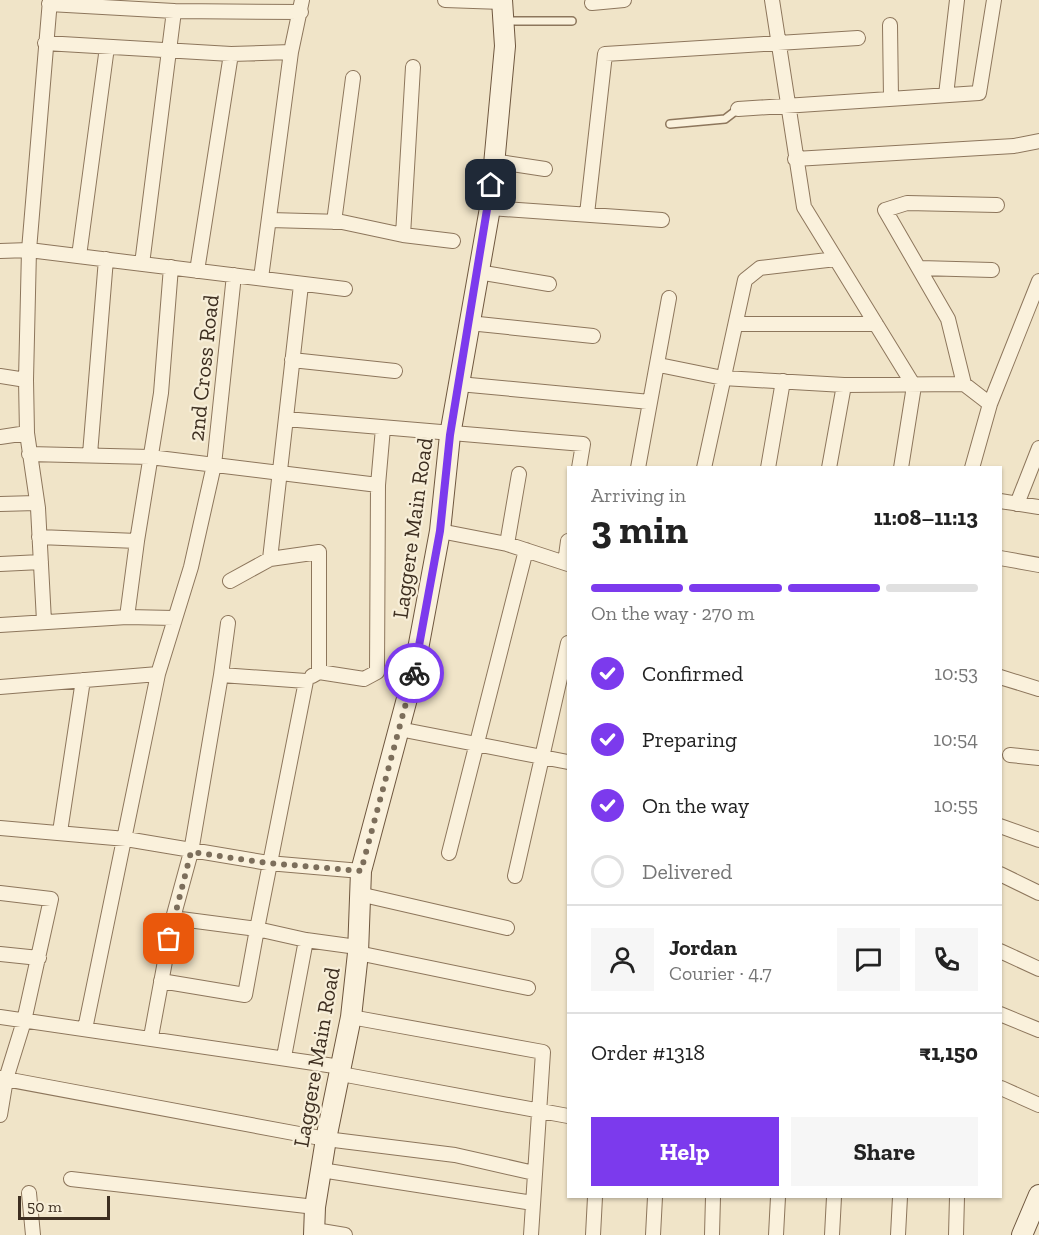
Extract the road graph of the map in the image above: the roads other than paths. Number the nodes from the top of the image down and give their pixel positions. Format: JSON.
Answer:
{"nodes":[{"id":1,"x":445,"y":0,"type":"edge"},
{"id":2,"x":624,"y":0,"type":"edge"},
{"id":3,"x":772,"y":0,"type":"edge"},
{"id":4,"x":957,"y":0,"type":"edge"},
{"id":5,"x":994,"y":0,"type":"edge"},
{"id":6,"x":502,"y":1,"type":"edge"},
{"id":7,"x":49,"y":2,"type":"edge"},
{"id":8,"x":592,"y":3,"type":"dead end"},
{"id":9,"x":301,"y":6,"type":"edge"},
{"id":10,"x":174,"y":11,"type":"junction"},
{"id":11,"x":572,"y":21,"type":"dead end"},
{"id":12,"x":503,"y":22,"type":"junction"},
{"id":13,"x":890,"y":25,"type":"dead end"},
{"id":14,"x":858,"y":38,"type":"dead end"},
{"id":15,"x":45,"y":43,"type":"junction"},
{"id":16,"x":780,"y":44,"type":"junction"},
{"id":17,"x":107,"y":47,"type":"junction"},
{"id":18,"x":171,"y":49,"type":"junction"},
{"id":19,"x":291,"y":52,"type":"junction"},
{"id":20,"x":231,"y":54,"type":"junction"},
{"id":21,"x":413,"y":67,"type":"dead end"},
{"id":22,"x":353,"y":78,"type":"dead end"},
{"id":23,"x":946,"y":95,"type":"junction"},
{"id":24,"x":891,"y":98,"type":"junction"},
{"id":25,"x":788,"y":104,"type":"junction"},
{"id":26,"x":738,"y":109,"type":"joint"},
{"id":27,"x":670,"y":124,"type":"dead end"},
{"id":28,"x":1039,"y":141,"type":"edge"},
{"id":29,"x":795,"y":159,"type":"junction"},
{"id":30,"x":493,"y":161,"type":"junction"},
{"id":31,"x":545,"y":169,"type":"dead end"},
{"id":32,"x":997,"y":205,"type":"dead end"},
{"id":33,"x":490,"y":208,"type":"junction"},
{"id":34,"x":587,"y":214,"type":"junction"},
{"id":35,"x":270,"y":220,"type":"junction"},
{"id":36,"x":662,"y":220,"type":"dead end"},
{"id":37,"x":334,"y":222,"type":"junction"},
{"id":38,"x":403,"y":235,"type":"junction"},
{"id":39,"x":453,"y":241,"type":"dead end"},
{"id":40,"x":28,"y":250,"type":"junction"},
{"id":41,"x":0,"y":251,"type":"edge"},
{"id":42,"x":79,"y":256,"type":"junction"},
{"id":43,"x":836,"y":259,"type":"junction"},
{"id":44,"x":106,"y":260,"type":"junction"},
{"id":45,"x":142,"y":264,"type":"junction"},
{"id":46,"x":171,"y":267,"type":"junction"},
{"id":47,"x":920,"y":268,"type":"junction"},
{"id":48,"x":992,"y":270,"type":"dead end"},
{"id":49,"x":197,"y":271,"type":"junction"},
{"id":50,"x":478,"y":272,"type":"junction"},
{"id":51,"x":234,"y":275,"type":"junction"},
{"id":52,"x":261,"y":278,"type":"junction"},
{"id":53,"x":1039,"y":281,"type":"edge"},
{"id":54,"x":549,"y":284,"type":"dead end"},
{"id":55,"x":301,"y":285,"type":"junction"},
{"id":56,"x":345,"y":289,"type":"dead end"},
{"id":57,"x":669,"y":298,"type":"dead end"},
{"id":58,"x":469,"y":323,"type":"junction"},
{"id":59,"x":736,"y":324,"type":"junction"},
{"id":60,"x":876,"y":324,"type":"junction"},
{"id":61,"x":593,"y":336,"type":"dead end"},
{"id":62,"x":292,"y":360,"type":"junction"},
{"id":63,"x":659,"y":365,"type":"junction"},
{"id":64,"x":395,"y":371,"type":"dead end"},
{"id":65,"x":0,"y":376,"type":"edge"},
{"id":66,"x":723,"y":378,"type":"junction"},
{"id":67,"x":26,"y":380,"type":"junction"},
{"id":68,"x":783,"y":381,"type":"junction"},
{"id":69,"x":459,"y":384,"type":"junction"},
{"id":70,"x":844,"y":384,"type":"junction"},
{"id":71,"x":964,"y":384,"type":"junction"},
{"id":72,"x":914,"y":386,"type":"junction"},
{"id":73,"x":650,"y":402,"type":"junction"},
{"id":74,"x":990,"y":404,"type":"junction"},
{"id":75,"x":286,"y":419,"type":"junction"},
{"id":76,"x":383,"y":428,"type":"junction"},
{"id":77,"x":27,"y":433,"type":"junction"},
{"id":78,"x":450,"y":435,"type":"junction"},
{"id":79,"x":0,"y":436,"type":"edge"},
{"id":80,"x":1039,"y":448,"type":"edge"},
{"id":81,"x":29,"y":454,"type":"junction"},
{"id":82,"x":90,"y":454,"type":"junction"},
{"id":83,"x":150,"y":457,"type":"junction"},
{"id":84,"x":214,"y":465,"type":"junction"},
{"id":85,"x":579,"y":466,"type":"edge"},
{"id":86,"x":638,"y":466,"type":"edge"},
{"id":87,"x":704,"y":466,"type":"edge"},
{"id":88,"x":768,"y":466,"type":"edge"},
{"id":89,"x":829,"y":466,"type":"edge"},
{"id":90,"x":901,"y":466,"type":"edge"},
{"id":91,"x":973,"y":466,"type":"edge"},
{"id":92,"x":280,"y":473,"type":"junction"},
{"id":93,"x":519,"y":474,"type":"dead end"},
{"id":94,"x":378,"y":485,"type":"junction"},
{"id":95,"x":1002,"y":501,"type":"edge"},
{"id":96,"x":36,"y":503,"type":"junction"},
{"id":97,"x":0,"y":504,"type":"edge"},
{"id":98,"x":1017,"y":504,"type":"junction"},
{"id":99,"x":1039,"y":507,"type":"edge"},
{"id":100,"x":440,"y":531,"type":"junction"},
{"id":101,"x":39,"y":537,"type":"junction"},
{"id":102,"x":137,"y":541,"type":"junction"},
{"id":103,"x":507,"y":544,"type":"junction"},
{"id":104,"x":526,"y":550,"type":"junction"},
{"id":105,"x":1002,"y":558,"type":"edge"},
{"id":106,"x":270,"y":559,"type":"junction"},
{"id":107,"x":41,"y":562,"type":"junction"},
{"id":108,"x":567,"y":563,"type":"edge"},
{"id":109,"x":0,"y":564,"type":"edge"},
{"id":110,"x":1039,"y":565,"type":"edge"},
{"id":111,"x":230,"y":581,"type":"dead end"},
{"id":112,"x":127,"y":617,"type":"junction"},
{"id":113,"x":174,"y":618,"type":"junction"},
{"id":114,"x":44,"y":621,"type":"junction"},
{"id":115,"x":228,"y":623,"type":"dead end"},
{"id":116,"x":0,"y":625,"type":"edge"},
{"id":117,"x":567,"y":648,"type":"edge"},
{"id":118,"x":319,"y":672,"type":"junction"},
{"id":119,"x":158,"y":675,"type":"junction"},
{"id":120,"x":221,"y":675,"type":"junction"},
{"id":121,"x":1002,"y":677,"type":"edge"},
{"id":122,"x":82,"y":680,"type":"junction"},
{"id":123,"x":306,"y":681,"type":"junction"},
{"id":124,"x":0,"y":687,"type":"edge"},
{"id":125,"x":1039,"y":688,"type":"edge"},
{"id":126,"x":399,"y":729,"type":"junction"},
{"id":127,"x":477,"y":744,"type":"junction"},
{"id":128,"x":1010,"y":755,"type":"dead end"},
{"id":129,"x":544,"y":756,"type":"junction"},
{"id":130,"x":1039,"y":758,"type":"edge"},
{"id":131,"x":567,"y":762,"type":"edge"},
{"id":132,"x":1002,"y":827,"type":"edge"},
{"id":133,"x":0,"y":828,"type":"edge"},
{"id":134,"x":60,"y":832,"type":"junction"},
{"id":135,"x":126,"y":839,"type":"junction"},
{"id":136,"x":1039,"y":840,"type":"edge"},
{"id":137,"x":191,"y":852,"type":"junction"},
{"id":138,"x":449,"y":853,"type":"dead end"},
{"id":139,"x":268,"y":863,"type":"junction"},
{"id":140,"x":361,"y":871,"type":"junction"},
{"id":141,"x":1002,"y":875,"type":"edge"},
{"id":142,"x":516,"y":876,"type":"dead end"},
{"id":143,"x":1039,"y":892,"type":"edge"},
{"id":144,"x":0,"y":893,"type":"edge"},
{"id":145,"x":359,"y":894,"type":"junction"},
{"id":146,"x":173,"y":918,"type":"junction"},
{"id":147,"x":507,"y":928,"type":"dead end"},
{"id":148,"x":257,"y":930,"type":"junction"},
{"id":149,"x":306,"y":940,"type":"junction"},
{"id":150,"x":358,"y":950,"type":"junction"},
{"id":151,"x":1002,"y":952,"type":"edge"},
{"id":152,"x":0,"y":954,"type":"edge"},
{"id":153,"x":39,"y":958,"type":"junction"},
{"id":154,"x":1039,"y":969,"type":"edge"},
{"id":155,"x":161,"y":981,"type":"junction"},
{"id":156,"x":528,"y":988,"type":"dead end"},
{"id":157,"x":1002,"y":1015,"type":"edge"},
{"id":158,"x":0,"y":1017,"type":"edge"},
{"id":159,"x":351,"y":1017,"type":"junction"},
{"id":160,"x":24,"y":1021,"type":"junction"},
{"id":161,"x":85,"y":1029,"type":"junction"},
{"id":162,"x":1039,"y":1030,"type":"edge"},
{"id":163,"x":151,"y":1037,"type":"junction"},
{"id":164,"x":284,"y":1057,"type":"junction"},
{"id":165,"x":341,"y":1070,"type":"junction"},
{"id":166,"x":3,"y":1079,"type":"edge"},
{"id":167,"x":1002,"y":1088,"type":"edge"},
{"id":168,"x":1039,"y":1105,"type":"edge"},
{"id":169,"x":539,"y":1112,"type":"junction"},
{"id":170,"x":0,"y":1115,"type":"edge"},
{"id":171,"x":567,"y":1116,"type":"edge"},
{"id":172,"x":326,"y":1139,"type":"junction"},
{"id":173,"x":321,"y":1170,"type":"junction"},
{"id":174,"x":534,"y":1173,"type":"junction"},
{"id":175,"x":71,"y":1179,"type":"dead end"},
{"id":176,"x":29,"y":1193,"type":"dead end"},
{"id":177,"x":1039,"y":1195,"type":"edge"},
{"id":178,"x":595,"y":1198,"type":"edge"},
{"id":179,"x":655,"y":1198,"type":"edge"},
{"id":180,"x":713,"y":1198,"type":"edge"},
{"id":181,"x":778,"y":1198,"type":"edge"},
{"id":182,"x":834,"y":1198,"type":"edge"},
{"id":183,"x":900,"y":1198,"type":"edge"},
{"id":184,"x":957,"y":1198,"type":"edge"},
{"id":185,"x":533,"y":1203,"type":"junction"},
{"id":186,"x":315,"y":1207,"type":"junction"},
{"id":187,"x":315,"y":1232,"type":"edge"},
{"id":188,"x":33,"y":1235,"type":"edge"},
{"id":189,"x":345,"y":1235,"type":"edge"},
{"id":190,"x":531,"y":1235,"type":"edge"},
{"id":191,"x":593,"y":1235,"type":"edge"},
{"id":192,"x":653,"y":1235,"type":"edge"},
{"id":193,"x":712,"y":1235,"type":"edge"},
{"id":194,"x":776,"y":1235,"type":"edge"},
{"id":195,"x":832,"y":1235,"type":"edge"},
{"id":196,"x":898,"y":1235,"type":"edge"},
{"id":197,"x":956,"y":1235,"type":"edge"},
{"id":198,"x":1022,"y":1235,"type":"edge"}],
"edges":[{"from":1,"to":6,"type":"street"},
{"from":2,"to":8,"type":"street"},
{"from":3,"to":16,"type":"street"},
{"from":4,"to":23,"type":"street"},
{"from":5,"to":23,"type":"street"},
{"from":6,"to":12,"type":"street","name":"Laggere Main Road"},
{"from":7,"to":10,"type":"street"},
{"from":7,"to":15,"type":"street"},
{"from":9,"to":10,"type":"street"},
{"from":9,"to":19,"type":"street"},
{"from":10,"to":18,"type":"street"},
{"from":11,"to":12,"type":"lane"},
{"from":12,"to":30,"type":"street","name":"Laggere Main Road"},
{"from":13,"to":24,"type":"street"},
{"from":14,"to":16,"type":"street"},
{"from":15,"to":17,"type":"street"},
{"from":15,"to":40,"type":"street"},
{"from":16,"to":25,"type":"street"},
{"from":16,"to":34,"type":"street"},
{"from":17,"to":18,"type":"street"},
{"from":17,"to":42,"type":"street"},
{"from":18,"to":20,"type":"street"},
{"from":18,"to":45,"type":"street"},
{"from":19,"to":20,"type":"street"},
{"from":19,"to":35,"type":"street"},
{"from":20,"to":49,"type":"street"},
{"from":21,"to":38,"type":"street"},
{"from":22,"to":37,"type":"street"},
{"from":23,"to":24,"type":"street"},
{"from":24,"to":25,"type":"street"},
{"from":25,"to":26,"type":"street"},
{"from":25,"to":29,"type":"street"},
{"from":26,"to":27,"type":"lane"},
{"from":28,"to":29,"type":"street"},
{"from":29,"to":43,"type":"street"},
{"from":30,"to":31,"type":"street"},
{"from":30,"to":33,"type":"street","name":"Laggere Main Road"},
{"from":32,"to":47,"type":"street"},
{"from":33,"to":34,"type":"street"},
{"from":33,"to":50,"type":"street","name":"Laggere Main Road"},
{"from":34,"to":36,"type":"street"},
{"from":35,"to":37,"type":"street"},
{"from":35,"to":52,"type":"street"},
{"from":37,"to":38,"type":"street"},
{"from":38,"to":39,"type":"street"},
{"from":40,"to":41,"type":"street"},
{"from":40,"to":42,"type":"street"},
{"from":40,"to":67,"type":"street"},
{"from":42,"to":44,"type":"street"},
{"from":43,"to":59,"type":"street"},
{"from":43,"to":60,"type":"street"},
{"from":44,"to":45,"type":"street"},
{"from":44,"to":82,"type":"street"},
{"from":45,"to":46,"type":"street"},
{"from":46,"to":49,"type":"street"},
{"from":46,"to":83,"type":"street"},
{"from":47,"to":48,"type":"street"},
{"from":47,"to":71,"type":"street"},
{"from":49,"to":51,"type":"street"},
{"from":50,"to":54,"type":"street"},
{"from":50,"to":58,"type":"street","name":"Laggere Main Road"},
{"from":51,"to":52,"type":"street"},
{"from":51,"to":84,"type":"street","name":"2nd Cross Road"},
{"from":52,"to":55,"type":"street"},
{"from":53,"to":74,"type":"street"},
{"from":55,"to":56,"type":"street"},
{"from":55,"to":62,"type":"street"},
{"from":57,"to":63,"type":"street"},
{"from":58,"to":61,"type":"street"},
{"from":58,"to":69,"type":"street","name":"Laggere Main Road"},
{"from":59,"to":60,"type":"street"},
{"from":59,"to":66,"type":"street"},
{"from":60,"to":72,"type":"street"},
{"from":62,"to":64,"type":"street"},
{"from":62,"to":75,"type":"street"},
{"from":63,"to":66,"type":"street"},
{"from":63,"to":73,"type":"street"},
{"from":65,"to":67,"type":"street"},
{"from":66,"to":68,"type":"street"},
{"from":66,"to":87,"type":"street"},
{"from":67,"to":77,"type":"street"},
{"from":68,"to":70,"type":"street"},
{"from":68,"to":88,"type":"street"},
{"from":69,"to":73,"type":"street"},
{"from":69,"to":78,"type":"street","name":"Laggere Main Road"},
{"from":70,"to":72,"type":"street"},
{"from":70,"to":89,"type":"street"},
{"from":71,"to":72,"type":"street"},
{"from":71,"to":74,"type":"street"},
{"from":72,"to":90,"type":"street"},
{"from":73,"to":86,"type":"street"},
{"from":74,"to":91,"type":"street"},
{"from":75,"to":76,"type":"street"},
{"from":75,"to":92,"type":"street"},
{"from":76,"to":78,"type":"street"},
{"from":76,"to":94,"type":"street"},
{"from":77,"to":79,"type":"street"},
{"from":77,"to":81,"type":"street"},
{"from":78,"to":85,"type":"street"},
{"from":78,"to":100,"type":"street","name":"Laggere Main Road"},
{"from":80,"to":98,"type":"street"},
{"from":81,"to":82,"type":"street"},
{"from":81,"to":96,"type":"street"},
{"from":82,"to":83,"type":"street"},
{"from":83,"to":84,"type":"street"},
{"from":83,"to":102,"type":"street"},
{"from":84,"to":92,"type":"street"},
{"from":84,"to":113,"type":"street","name":"2nd Cross Road"},
{"from":92,"to":94,"type":"street"},
{"from":92,"to":106,"type":"street"},
{"from":93,"to":103,"type":"street"},
{"from":94,"to":118,"type":"street"},
{"from":95,"to":98,"type":"street"},
{"from":96,"to":97,"type":"street"},
{"from":96,"to":101,"type":"street"},
{"from":98,"to":99,"type":"street"},
{"from":100,"to":103,"type":"street"},
{"from":100,"to":126,"type":"street","name":"Laggere Main Road"},
{"from":101,"to":102,"type":"street"},
{"from":101,"to":107,"type":"street"},
{"from":102,"to":112,"type":"street"},
{"from":103,"to":104,"type":"street"},
{"from":104,"to":108,"type":"street"},
{"from":104,"to":127,"type":"street"},
{"from":105,"to":110,"type":"street"},
{"from":106,"to":111,"type":"street"},
{"from":106,"to":118,"type":"street"},
{"from":107,"to":109,"type":"street"},
{"from":107,"to":114,"type":"street"},
{"from":112,"to":113,"type":"street"},
{"from":112,"to":114,"type":"street"},
{"from":113,"to":119,"type":"street","name":"2nd Cross Road"},
{"from":114,"to":116,"type":"street"},
{"from":115,"to":120,"type":"street"},
{"from":117,"to":129,"type":"street"},
{"from":118,"to":123,"type":"street"},
{"from":119,"to":122,"type":"street"},
{"from":119,"to":135,"type":"street","name":"2nd Cross Road"},
{"from":120,"to":123,"type":"street"},
{"from":120,"to":137,"type":"street"},
{"from":121,"to":125,"type":"street"},
{"from":122,"to":124,"type":"street"},
{"from":122,"to":134,"type":"street"},
{"from":123,"to":139,"type":"street"},
{"from":126,"to":127,"type":"street"},
{"from":126,"to":140,"type":"street","name":"Laggere Main Road"},
{"from":127,"to":129,"type":"street"},
{"from":127,"to":138,"type":"street"},
{"from":128,"to":130,"type":"street"},
{"from":129,"to":131,"type":"street"},
{"from":129,"to":142,"type":"street"},
{"from":132,"to":136,"type":"street"},
{"from":133,"to":134,"type":"street"},
{"from":134,"to":135,"type":"street"},
{"from":135,"to":137,"type":"street"},
{"from":135,"to":161,"type":"street","name":"2nd Cross Road"},
{"from":137,"to":139,"type":"street"},
{"from":137,"to":146,"type":"street"},
{"from":139,"to":140,"type":"street"},
{"from":139,"to":148,"type":"street"},
{"from":140,"to":145,"type":"street","name":"Laggere Main Road"},
{"from":141,"to":143,"type":"street"},
{"from":144,"to":153,"type":"street"},
{"from":145,"to":147,"type":"street"},
{"from":145,"to":150,"type":"street","name":"Laggere Main Road"},
{"from":146,"to":148,"type":"street"},
{"from":146,"to":155,"type":"street"},
{"from":148,"to":149,"type":"street"},
{"from":148,"to":155,"type":"street"},
{"from":149,"to":150,"type":"street"},
{"from":149,"to":164,"type":"street"},
{"from":150,"to":156,"type":"street"},
{"from":150,"to":159,"type":"street","name":"Laggere Main Road"},
{"from":151,"to":154,"type":"street"},
{"from":152,"to":153,"type":"street"},
{"from":153,"to":160,"type":"street"},
{"from":155,"to":163,"type":"street"},
{"from":157,"to":162,"type":"street"},
{"from":158,"to":160,"type":"street"},
{"from":159,"to":165,"type":"street","name":"Laggere Main Road"},
{"from":159,"to":169,"type":"street"},
{"from":160,"to":161,"type":"street"},
{"from":160,"to":166,"type":"street"},
{"from":161,"to":163,"type":"street"},
{"from":163,"to":164,"type":"street"},
{"from":164,"to":165,"type":"street"},
{"from":165,"to":169,"type":"street"},
{"from":165,"to":172,"type":"street","name":"Laggere Main Road"},
{"from":166,"to":170,"type":"street"},
{"from":166,"to":172,"type":"street"},
{"from":167,"to":168,"type":"street"},
{"from":169,"to":171,"type":"street"},
{"from":169,"to":174,"type":"street"},
{"from":172,"to":173,"type":"street","name":"Laggere Main Road"},
{"from":172,"to":174,"type":"street"},
{"from":173,"to":185,"type":"street"},
{"from":173,"to":186,"type":"street","name":"Laggere Main Road"},
{"from":174,"to":185,"type":"street"},
{"from":175,"to":186,"type":"street"},
{"from":176,"to":188,"type":"street"},
{"from":177,"to":198,"type":"street"},
{"from":178,"to":191,"type":"street"},
{"from":179,"to":192,"type":"street"},
{"from":180,"to":193,"type":"street"},
{"from":181,"to":194,"type":"street"},
{"from":182,"to":195,"type":"street"},
{"from":183,"to":196,"type":"street"},
{"from":184,"to":197,"type":"street"},
{"from":185,"to":190,"type":"street"},
{"from":186,"to":187,"type":"street","name":"Laggere Main Road"},
{"from":187,"to":189,"type":"street"}]}
